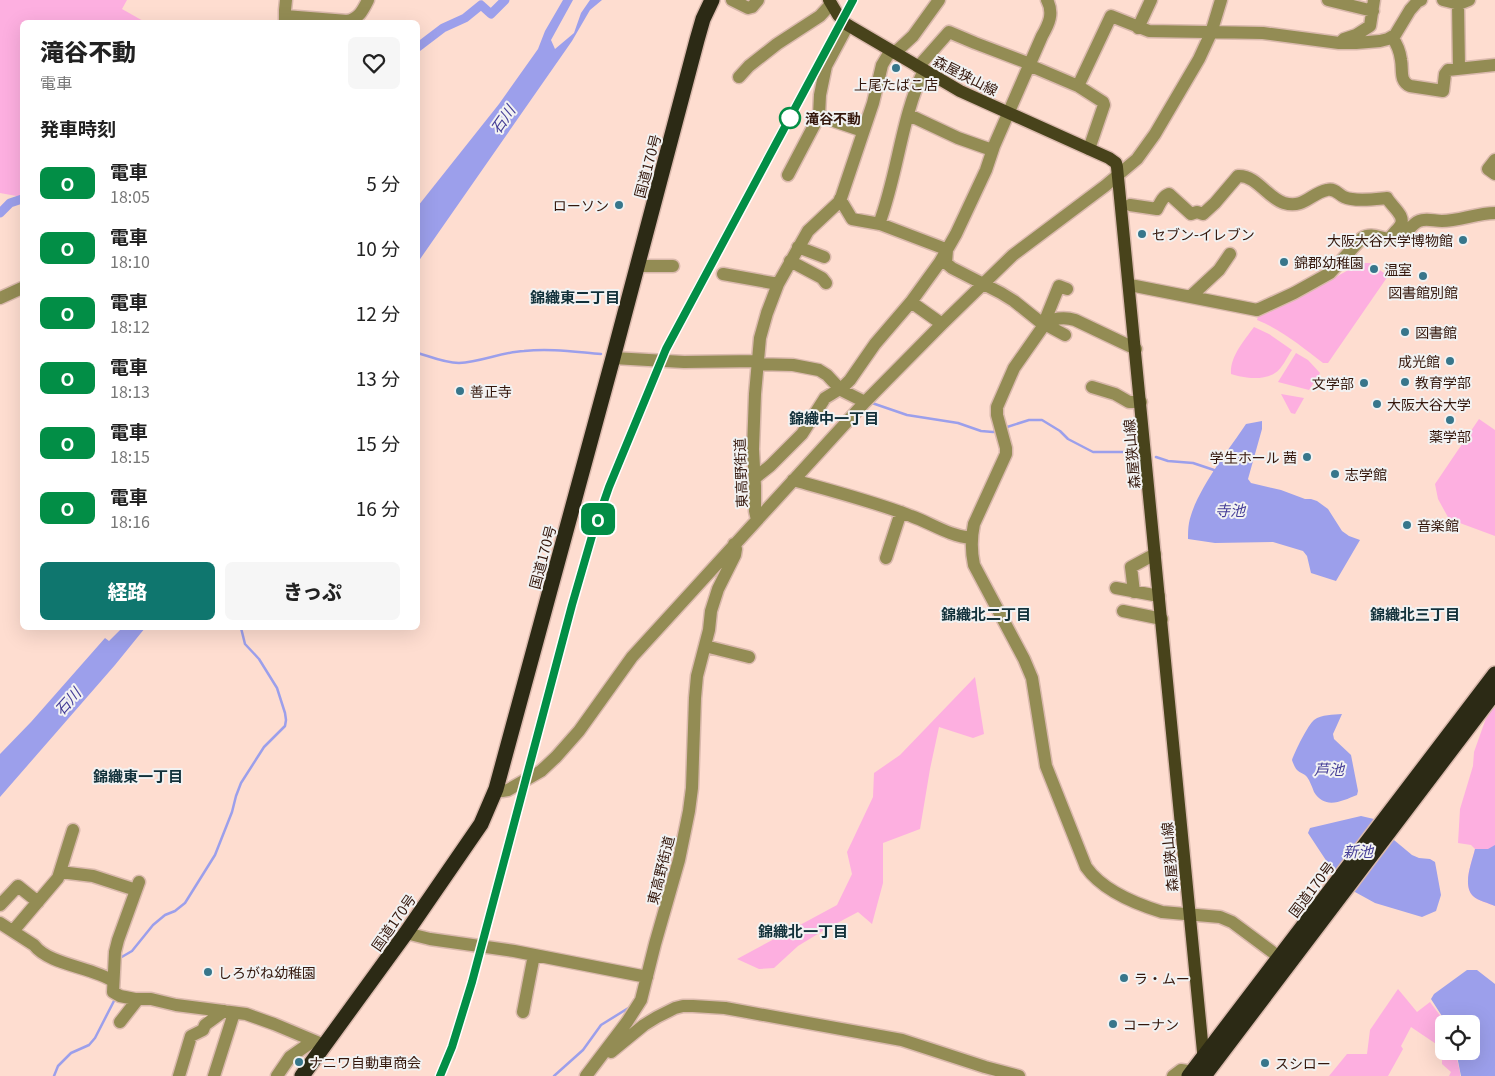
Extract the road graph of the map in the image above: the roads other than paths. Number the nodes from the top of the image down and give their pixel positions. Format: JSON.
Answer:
{"nodes":[{"id":1,"x":286,"y":0,"type":"edge"},
{"id":2,"x":368,"y":0,"type":"edge"},
{"id":3,"x":712,"y":0,"type":"edge"},
{"id":4,"x":732,"y":0,"type":"edge"},
{"id":5,"x":758,"y":0,"type":"edge"},
{"id":6,"x":938,"y":0,"type":"edge"},
{"id":7,"x":1047,"y":0,"type":"edge"},
{"id":8,"x":1151,"y":0,"type":"edge"},
{"id":9,"x":1221,"y":0,"type":"edge"},
{"id":10,"x":1328,"y":0,"type":"edge"},
{"id":11,"x":1405,"y":0,"type":"edge"},
{"id":12,"x":1421,"y":0,"type":"edge"},
{"id":13,"x":1443,"y":0,"type":"edge"},
{"id":14,"x":830,"y":2,"type":"edge"},
{"id":15,"x":1464,"y":2,"type":"edge"},
{"id":16,"x":1373,"y":6,"type":"edge"},
{"id":17,"x":1406,"y":16,"type":"junction"},
{"id":18,"x":285,"y":19,"type":"edge"},
{"id":19,"x":316,"y":20,"type":"edge"},
{"id":20,"x":354,"y":20,"type":"edge"},
{"id":21,"x":848,"y":25,"type":"junction"},
{"id":22,"x":1138,"y":28,"type":"junction"},
{"id":23,"x":1211,"y":33,"type":"junction"},
{"id":24,"x":1392,"y":37,"type":"junction"},
{"id":25,"x":1342,"y":43,"type":"junction"},
{"id":26,"x":893,"y":52,"type":"junction"},
{"id":27,"x":1029,"y":65,"type":"junction"},
{"id":28,"x":1495,"y":66,"type":"edge"},
{"id":29,"x":921,"y":68,"type":"junction"},
{"id":30,"x":1459,"y":68,"type":"junction"},
{"id":31,"x":739,"y":77,"type":"dead end"},
{"id":32,"x":1078,"y":86,"type":"junction"},
{"id":33,"x":1008,"y":112,"type":"junction"},
{"id":34,"x":909,"y":115,"type":"junction"},
{"id":35,"x":819,"y":116,"type":"junction"},
{"id":36,"x":863,"y":131,"type":"junction"},
{"id":37,"x":1089,"y":149,"type":"junction"},
{"id":38,"x":992,"y":150,"type":"junction"},
{"id":39,"x":1495,"y":160,"type":"edge"},
{"id":40,"x":1119,"y":174,"type":"junction"},
{"id":41,"x":1495,"y":174,"type":"edge"},
{"id":42,"x":788,"y":175,"type":"dead end"},
{"id":43,"x":840,"y":199,"type":"junction"},
{"id":44,"x":1130,"y":205,"type":"dead end"},
{"id":45,"x":1495,"y":213,"type":"edge"},
{"id":46,"x":879,"y":224,"type":"junction"},
{"id":47,"x":1390,"y":239,"type":"junction"},
{"id":48,"x":798,"y":247,"type":"junction"},
{"id":49,"x":947,"y":250,"type":"junction"},
{"id":50,"x":1230,"y":254,"type":"dead end"},
{"id":51,"x":824,"y":257,"type":"dead end"},
{"id":52,"x":790,"y":261,"type":"junction"},
{"id":53,"x":637,"y":266,"type":"junction"},
{"id":54,"x":673,"y":266,"type":"dead end"},
{"id":55,"x":723,"y":274,"type":"dead end"},
{"id":56,"x":826,"y":283,"type":"dead end"},
{"id":57,"x":778,"y":284,"type":"junction"},
{"id":58,"x":984,"y":284,"type":"junction"},
{"id":59,"x":1130,"y":285,"type":"junction"},
{"id":60,"x":1059,"y":286,"type":"dead end"},
{"id":61,"x":20,"y":289,"type":"edge"},
{"id":62,"x":1191,"y":296,"type":"junction"},
{"id":63,"x":0,"y":298,"type":"edge"},
{"id":64,"x":911,"y":302,"type":"junction"},
{"id":65,"x":1043,"y":323,"type":"junction"},
{"id":66,"x":942,"y":324,"type":"junction"},
{"id":67,"x":1065,"y":335,"type":"dead end"},
{"id":68,"x":1136,"y":349,"type":"junction"},
{"id":69,"x":613,"y":358,"type":"junction"},
{"id":70,"x":757,"y":362,"type":"junction"},
{"id":71,"x":1092,"y":387,"type":"dead end"},
{"id":72,"x":840,"y":389,"type":"junction"},
{"id":73,"x":865,"y":402,"type":"junction"},
{"id":74,"x":1141,"y":402,"type":"junction"},
{"id":75,"x":754,"y":478,"type":"junction"},
{"id":76,"x":793,"y":480,"type":"junction"},
{"id":77,"x":901,"y":512,"type":"junction"},
{"id":78,"x":757,"y":520,"type":"junction"},
{"id":79,"x":971,"y":538,"type":"junction"},
{"id":80,"x":734,"y":544,"type":"junction"},
{"id":81,"x":1155,"y":554,"type":"junction"},
{"id":82,"x":886,"y":558,"type":"dead end"},
{"id":83,"x":1116,"y":588,"type":"dead end"},
{"id":84,"x":1134,"y":592,"type":"junction"},
{"id":85,"x":1159,"y":596,"type":"junction"},
{"id":86,"x":1123,"y":611,"type":"dead end"},
{"id":87,"x":1162,"y":619,"type":"junction"},
{"id":88,"x":705,"y":646,"type":"junction"},
{"id":89,"x":749,"y":658,"type":"dead end"},
{"id":90,"x":1495,"y":674,"type":"edge"},
{"id":91,"x":1495,"y":692,"type":"edge"},
{"id":92,"x":496,"y":789,"type":"junction"},
{"id":93,"x":1387,"y":825,"type":"junction"},
{"id":94,"x":73,"y":830,"type":"dead end"},
{"id":95,"x":60,"y":872,"type":"junction"},
{"id":96,"x":1341,"y":886,"type":"junction"},
{"id":97,"x":38,"y":902,"type":"junction"},
{"id":98,"x":0,"y":905,"type":"edge"},
{"id":99,"x":1189,"y":914,"type":"junction"},
{"id":100,"x":0,"y":923,"type":"edge"},
{"id":101,"x":13,"y":931,"type":"junction"},
{"id":102,"x":406,"y":933,"type":"junction"},
{"id":103,"x":534,"y":955,"type":"junction"},
{"id":104,"x":1279,"y":958,"type":"junction"},
{"id":105,"x":647,"y":977,"type":"junction"},
{"id":106,"x":115,"y":990,"type":"junction"},
{"id":107,"x":138,"y":999,"type":"junction"},
{"id":108,"x":229,"y":1012,"type":"junction"},
{"id":109,"x":523,"y":1012,"type":"dead end"},
{"id":110,"x":120,"y":1022,"type":"dead end"},
{"id":111,"x":318,"y":1043,"type":"junction"},
{"id":112,"x":1204,"y":1057,"type":"junction"},
{"id":113,"x":595,"y":1064,"type":"junction"},
{"id":114,"x":1199,"y":1075,"type":"edge"},
{"id":115,"x":179,"y":1076,"type":"edge"},
{"id":116,"x":214,"y":1076,"type":"edge"},
{"id":117,"x":277,"y":1076,"type":"edge"},
{"id":118,"x":302,"y":1076,"type":"edge"},
{"id":119,"x":586,"y":1076,"type":"edge"},
{"id":120,"x":1019,"y":1076,"type":"edge"},
{"id":121,"x":1173,"y":1076,"type":"edge"}],
"edges":[{"from":1,"to":18,"type":"street"},
{"from":2,"to":20,"type":"street"},
{"from":3,"to":53,"type":"highway","name":"国道170号"},
{"from":4,"to":5,"type":"street"},
{"from":6,"to":26,"type":"street","name":"東高野街道"},
{"from":7,"to":27,"type":"street"},
{"from":8,"to":22,"type":"street"},
{"from":9,"to":23,"type":"street"},
{"from":10,"to":16,"type":"street"},
{"from":11,"to":17,"type":"street"},
{"from":12,"to":17,"type":"street"},
{"from":13,"to":15,"type":"street"},
{"from":14,"to":21,"type":"main road","name":"森屋狭山線"},
{"from":14,"to":31,"type":"street"},
{"from":15,"to":30,"type":"street"},
{"from":16,"to":25,"type":"street"},
{"from":17,"to":24,"type":"street"},
{"from":18,"to":19,"type":"street"},
{"from":21,"to":26,"type":"main road","name":"森屋狭山線"},
{"from":21,"to":35,"type":"street"},
{"from":22,"to":23,"type":"street"},
{"from":22,"to":32,"type":"street"},
{"from":23,"to":25,"type":"street"},
{"from":23,"to":40,"type":"street"},
{"from":24,"to":25,"type":"street"},
{"from":24,"to":30,"type":"street"},
{"from":26,"to":29,"type":"main road","name":"森屋狭山線"},
{"from":26,"to":36,"type":"street","name":"東高野街道"},
{"from":27,"to":29,"type":"street"},
{"from":27,"to":32,"type":"street"},
{"from":27,"to":33,"type":"street"},
{"from":28,"to":30,"type":"street"},
{"from":29,"to":33,"type":"main road","name":"森屋狭山線"},
{"from":29,"to":34,"type":"street"},
{"from":32,"to":37,"type":"street"},
{"from":33,"to":37,"type":"main road","name":"森屋狭山線"},
{"from":33,"to":38,"type":"street"},
{"from":34,"to":38,"type":"street"},
{"from":34,"to":46,"type":"street"},
{"from":35,"to":36,"type":"street"},
{"from":35,"to":42,"type":"street"},
{"from":36,"to":43,"type":"street","name":"東高野街道"},
{"from":37,"to":40,"type":"main road","name":"森屋狭山線"},
{"from":38,"to":49,"type":"street"},
{"from":39,"to":41,"type":"street"},
{"from":40,"to":58,"type":"street"},
{"from":40,"to":59,"type":"main road","name":"森屋狭山線"},
{"from":43,"to":46,"type":"street"},
{"from":43,"to":48,"type":"street","name":"東高野街道"},
{"from":44,"to":47,"type":"street"},
{"from":45,"to":47,"type":"street"},
{"from":46,"to":49,"type":"street"},
{"from":47,"to":62,"type":"street"},
{"from":48,"to":51,"type":"street"},
{"from":48,"to":52,"type":"street","name":"東高野街道"},
{"from":49,"to":58,"type":"street"},
{"from":49,"to":64,"type":"street"},
{"from":50,"to":62,"type":"street"},
{"from":52,"to":56,"type":"street"},
{"from":52,"to":57,"type":"street","name":"東高野街道"},
{"from":53,"to":54,"type":"street"},
{"from":53,"to":69,"type":"highway","name":"国道170号"},
{"from":55,"to":57,"type":"street"},
{"from":57,"to":70,"type":"street","name":"東高野街道"},
{"from":58,"to":65,"type":"street"},
{"from":58,"to":66,"type":"street"},
{"from":59,"to":62,"type":"street"},
{"from":59,"to":68,"type":"main road","name":"森屋狭山線"},
{"from":60,"to":65,"type":"street"},
{"from":61,"to":63,"type":"street"},
{"from":64,"to":66,"type":"street"},
{"from":64,"to":72,"type":"street"},
{"from":65,"to":67,"type":"street"},
{"from":65,"to":68,"type":"street"},
{"from":65,"to":79,"type":"street"},
{"from":66,"to":73,"type":"street"},
{"from":68,"to":74,"type":"main road","name":"森屋狭山線"},
{"from":69,"to":70,"type":"street"},
{"from":69,"to":92,"type":"highway","name":"国道170号"},
{"from":70,"to":72,"type":"street"},
{"from":70,"to":75,"type":"street","name":"東高野街道"},
{"from":71,"to":74,"type":"street"},
{"from":72,"to":73,"type":"street"},
{"from":72,"to":75,"type":"street"},
{"from":73,"to":76,"type":"street"},
{"from":74,"to":81,"type":"main road","name":"森屋狭山線"},
{"from":75,"to":78,"type":"street","name":"東高野街道"},
{"from":76,"to":77,"type":"street"},
{"from":76,"to":78,"type":"street"},
{"from":77,"to":79,"type":"street"},
{"from":77,"to":82,"type":"street"},
{"from":78,"to":80,"type":"street","name":"東高野街道"},
{"from":79,"to":99,"type":"street"},
{"from":80,"to":88,"type":"street","name":"東高野街道"},
{"from":80,"to":92,"type":"street"},
{"from":81,"to":84,"type":"street"},
{"from":81,"to":85,"type":"main road","name":"森屋狭山線"},
{"from":83,"to":84,"type":"street"},
{"from":84,"to":85,"type":"street"},
{"from":85,"to":87,"type":"main road","name":"森屋狭山線"},
{"from":86,"to":87,"type":"street"},
{"from":87,"to":99,"type":"main road","name":"森屋狭山線"},
{"from":88,"to":89,"type":"street"},
{"from":88,"to":105,"type":"street","name":"東高野街道"},
{"from":90,"to":93,"type":"highway","name":"国道170号"},
{"from":91,"to":93,"type":"highway","name":"国道170号"},
{"from":92,"to":102,"type":"highway","name":"国道170号"},
{"from":93,"to":96,"type":"highway","name":"国道170号"},
{"from":94,"to":95,"type":"street"},
{"from":95,"to":97,"type":"street"},
{"from":95,"to":106,"type":"street"},
{"from":96,"to":104,"type":"highway","name":"国道170号"},
{"from":96,"to":114,"type":"highway","name":"国道170号"},
{"from":97,"to":98,"type":"street"},
{"from":97,"to":101,"type":"street"},
{"from":99,"to":104,"type":"street"},
{"from":99,"to":112,"type":"main road","name":"森屋狭山線"},
{"from":100,"to":101,"type":"street"},
{"from":101,"to":106,"type":"street"},
{"from":102,"to":103,"type":"street"},
{"from":102,"to":111,"type":"highway","name":"国道170号"},
{"from":103,"to":105,"type":"street"},
{"from":103,"to":109,"type":"street"},
{"from":104,"to":112,"type":"highway","name":"国道170号"},
{"from":105,"to":113,"type":"street","name":"東高野街道"},
{"from":106,"to":107,"type":"street"},
{"from":107,"to":108,"type":"street"},
{"from":107,"to":110,"type":"street"},
{"from":108,"to":111,"type":"street"},
{"from":108,"to":115,"type":"street"},
{"from":108,"to":116,"type":"street"},
{"from":111,"to":117,"type":"street"},
{"from":111,"to":118,"type":"highway","name":"国道170号"},
{"from":112,"to":114,"type":"highway","name":"国道170号"},
{"from":113,"to":119,"type":"street","name":"東高野街道"},
{"from":113,"to":120,"type":"street"},
{"from":114,"to":121,"type":"street"}]}
